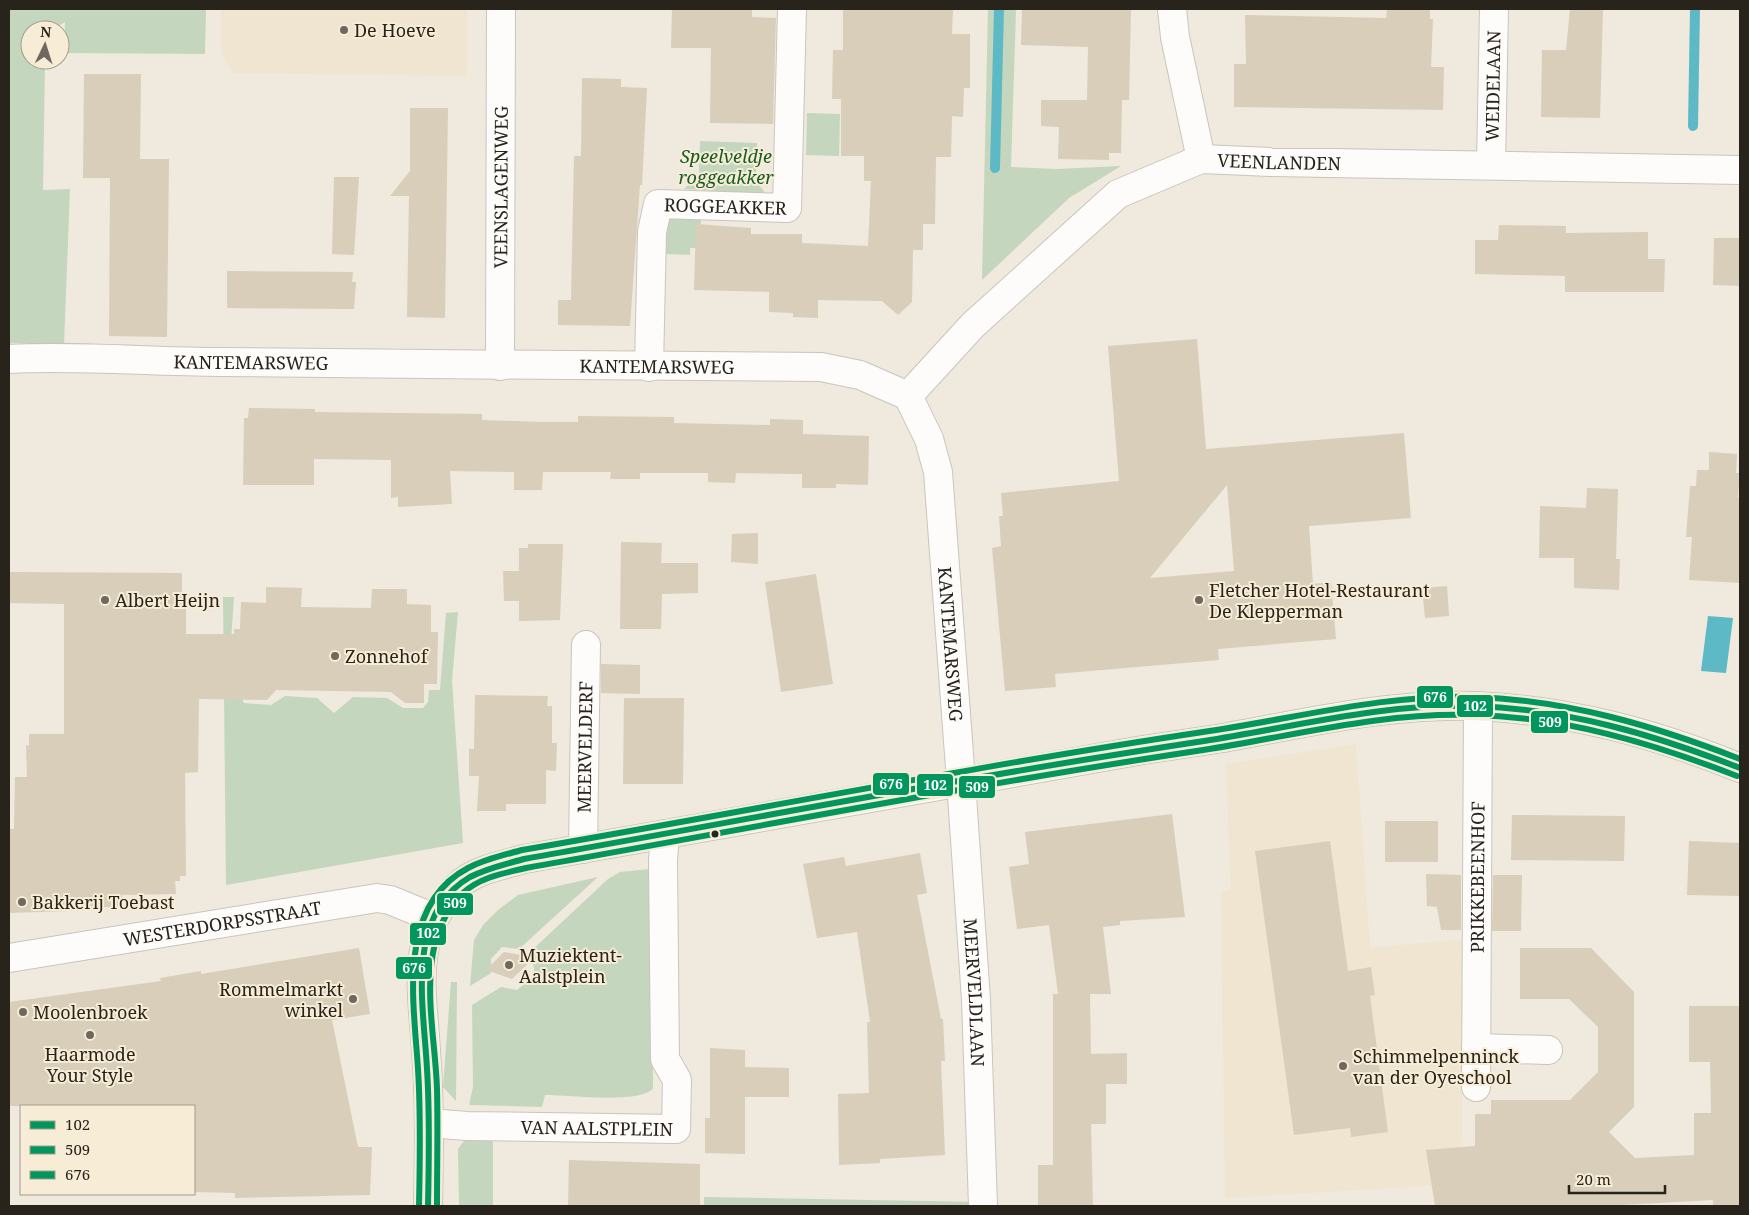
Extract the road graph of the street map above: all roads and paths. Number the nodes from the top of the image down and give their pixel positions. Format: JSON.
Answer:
{"nodes":[{"id":1,"x":501,"y":9,"type":"edge"},
{"id":2,"x":792,"y":9,"type":"edge"},
{"id":3,"x":1172,"y":9,"type":"edge"},
{"id":4,"x":1494,"y":9,"type":"edge"},
{"id":5,"x":1201,"y":159,"type":"junction"},
{"id":6,"x":1491,"y":164,"type":"junction"},
{"id":7,"x":1740,"y":170,"type":"edge"},
{"id":8,"x":9,"y":359,"type":"edge"},
{"id":9,"x":500,"y":366,"type":"junction"},
{"id":10,"x":649,"y":367,"type":"junction"},
{"id":11,"x":908,"y":396,"type":"junction"},
{"id":12,"x":586,"y":645,"type":"dead end"},
{"id":13,"x":1478,"y":706,"type":"junction"},
{"id":14,"x":1740,"y":768,"type":"edge"},
{"id":15,"x":961,"y":781,"type":"junction"},
{"id":16,"x":665,"y":834,"type":"junction"},
{"id":17,"x":583,"y":849,"type":"junction"},
{"id":18,"x":434,"y":918,"type":"junction"},
{"id":19,"x":9,"y":958,"type":"edge"},
{"id":20,"x":1476,"y":1048,"type":"junction"},
{"id":21,"x":1548,"y":1050,"type":"dead end"},
{"id":22,"x":1476,"y":1087,"type":"dead end"},
{"id":23,"x":429,"y":1123,"type":"junction"},
{"id":24,"x":428,"y":1206,"type":"edge"},
{"id":25,"x":982,"y":1206,"type":"edge"}],
"edges":[{"from":1,"to":9,"type":"street","name":"VEENSLAGENWEG"},
{"from":2,"to":10,"type":"street","name":"ROGGEAKKER"},
{"from":3,"to":5,"type":"street"},
{"from":4,"to":6,"type":"street","name":"WEIDELAAN"},
{"from":5,"to":6,"type":"street","name":"VEENLANDEN"},
{"from":5,"to":11,"type":"street","name":"VEENLANDEN"},
{"from":6,"to":7,"type":"street","name":"VEENLANDEN"},
{"from":8,"to":9,"type":"street","name":"KANTEMARSWEG"},
{"from":9,"to":10,"type":"street","name":"KANTEMARSWEG"},
{"from":10,"to":11,"type":"street","name":"KANTEMARSWEG"},
{"from":11,"to":15,"type":"street","name":"KANTEMARSWEG"},
{"from":12,"to":17,"type":"street","name":"MEERVELDERF"},
{"from":13,"to":14,"type":"street"},
{"from":13,"to":15,"type":"street"},
{"from":13,"to":20,"type":"street","name":"PRIKKEBEENHOF"},
{"from":15,"to":16,"type":"street"},
{"from":15,"to":25,"type":"street","name":"MEERVELDLAAN"},
{"from":16,"to":17,"type":"street"},
{"from":16,"to":23,"type":"street","name":"VAN AALSTPLEIN"},
{"from":17,"to":18,"type":"street"},
{"from":18,"to":19,"type":"street","name":"WESTERDORPSSTRAAT"},
{"from":18,"to":23,"type":"street"},
{"from":20,"to":21,"type":"street"},
{"from":20,"to":22,"type":"street","name":"PRIKKEBEENHOF"},
{"from":23,"to":24,"type":"street"}]}
